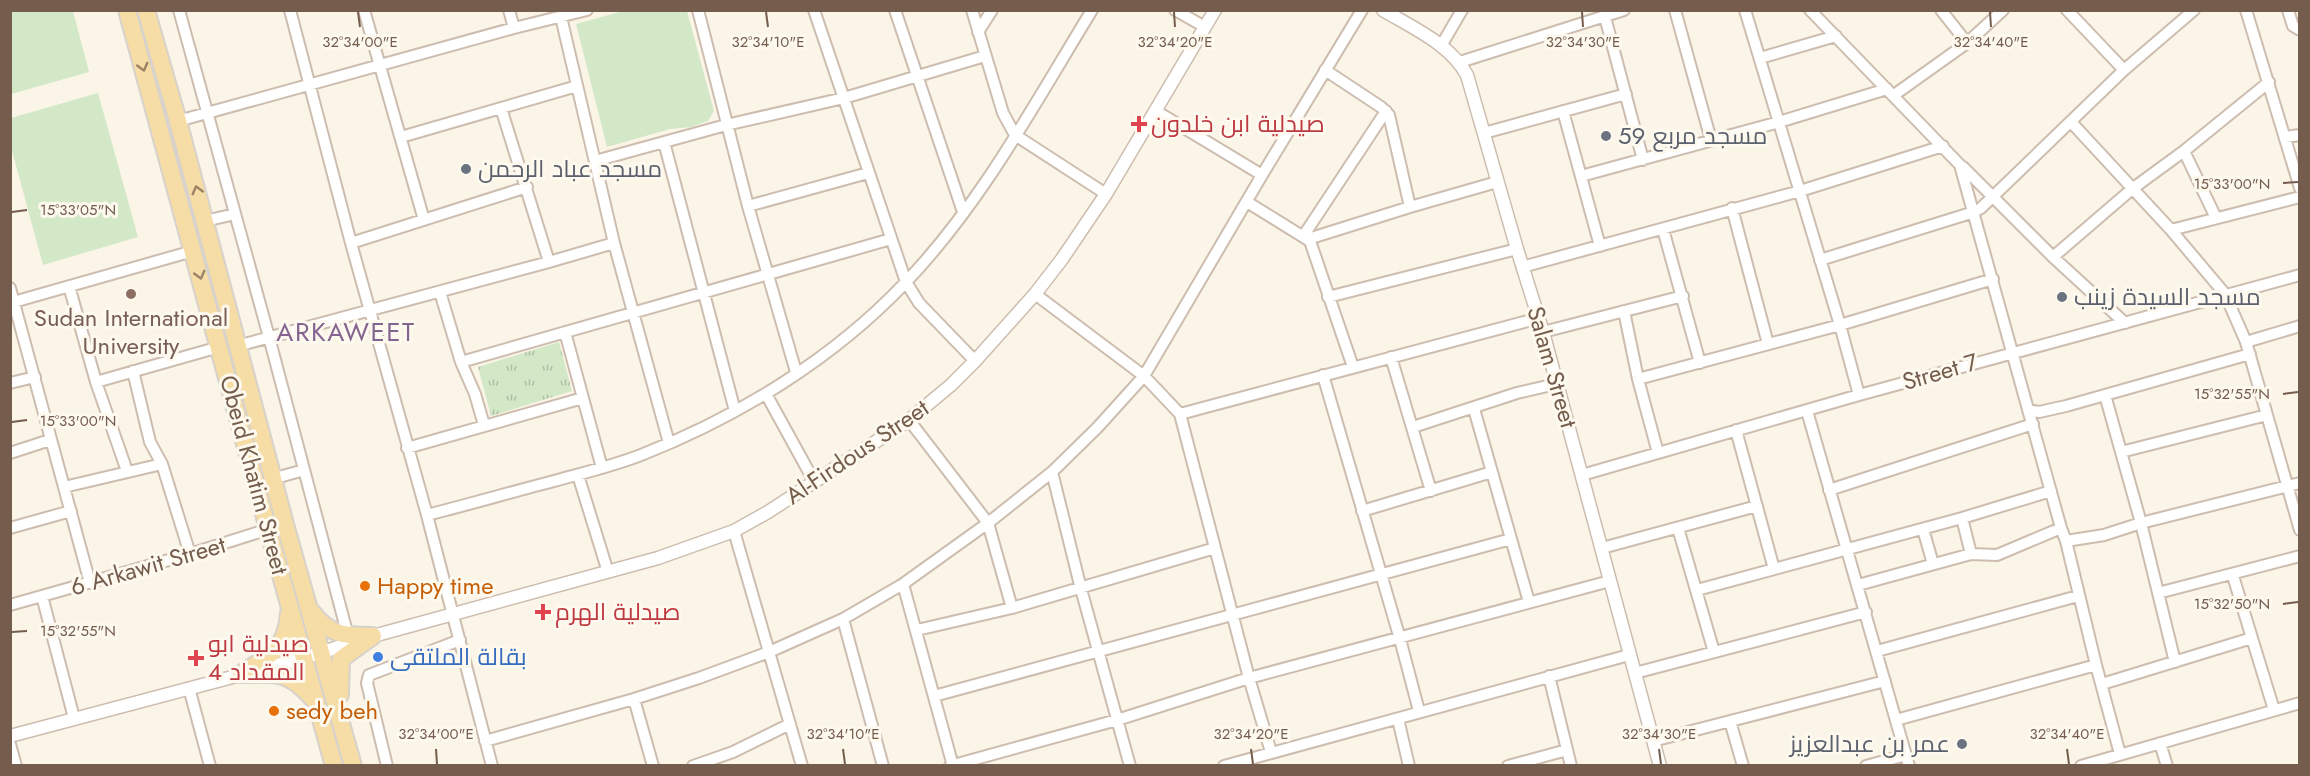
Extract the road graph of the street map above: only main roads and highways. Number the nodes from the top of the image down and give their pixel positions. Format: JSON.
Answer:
{"nodes":[{"id":1,"x":127,"y":10,"type":"edge"},
{"id":2,"x":146,"y":10,"type":"edge"},
{"id":3,"x":307,"y":603,"type":"junction"},
{"id":4,"x":289,"y":608,"type":"junction"},
{"id":5,"x":318,"y":704,"type":"junction"},
{"id":6,"x":342,"y":726,"type":"junction"},
{"id":7,"x":334,"y":765,"type":"edge"},
{"id":8,"x":354,"y":765,"type":"edge"}],
"edges":[{"from":1,"to":4,"type":"main road","name":"Obeid Khatim Street","one_way":true},
{"from":3,"to":2,"type":"main road","name":"Obeid Khatim Street","one_way":true},
{"from":3,"to":6,"type":"main road","name":"Obeid Khatim Street"},
{"from":3,"to":6,"type":"main road"},
{"from":4,"to":5,"type":"main road","name":"Obeid Khatim Street"},
{"from":4,"to":5,"type":"main road"},
{"from":5,"to":7,"type":"main road","name":"Obeid Khatim Street"},
{"from":6,"to":8,"type":"main road","name":"Obeid Khatim Street"}]}
